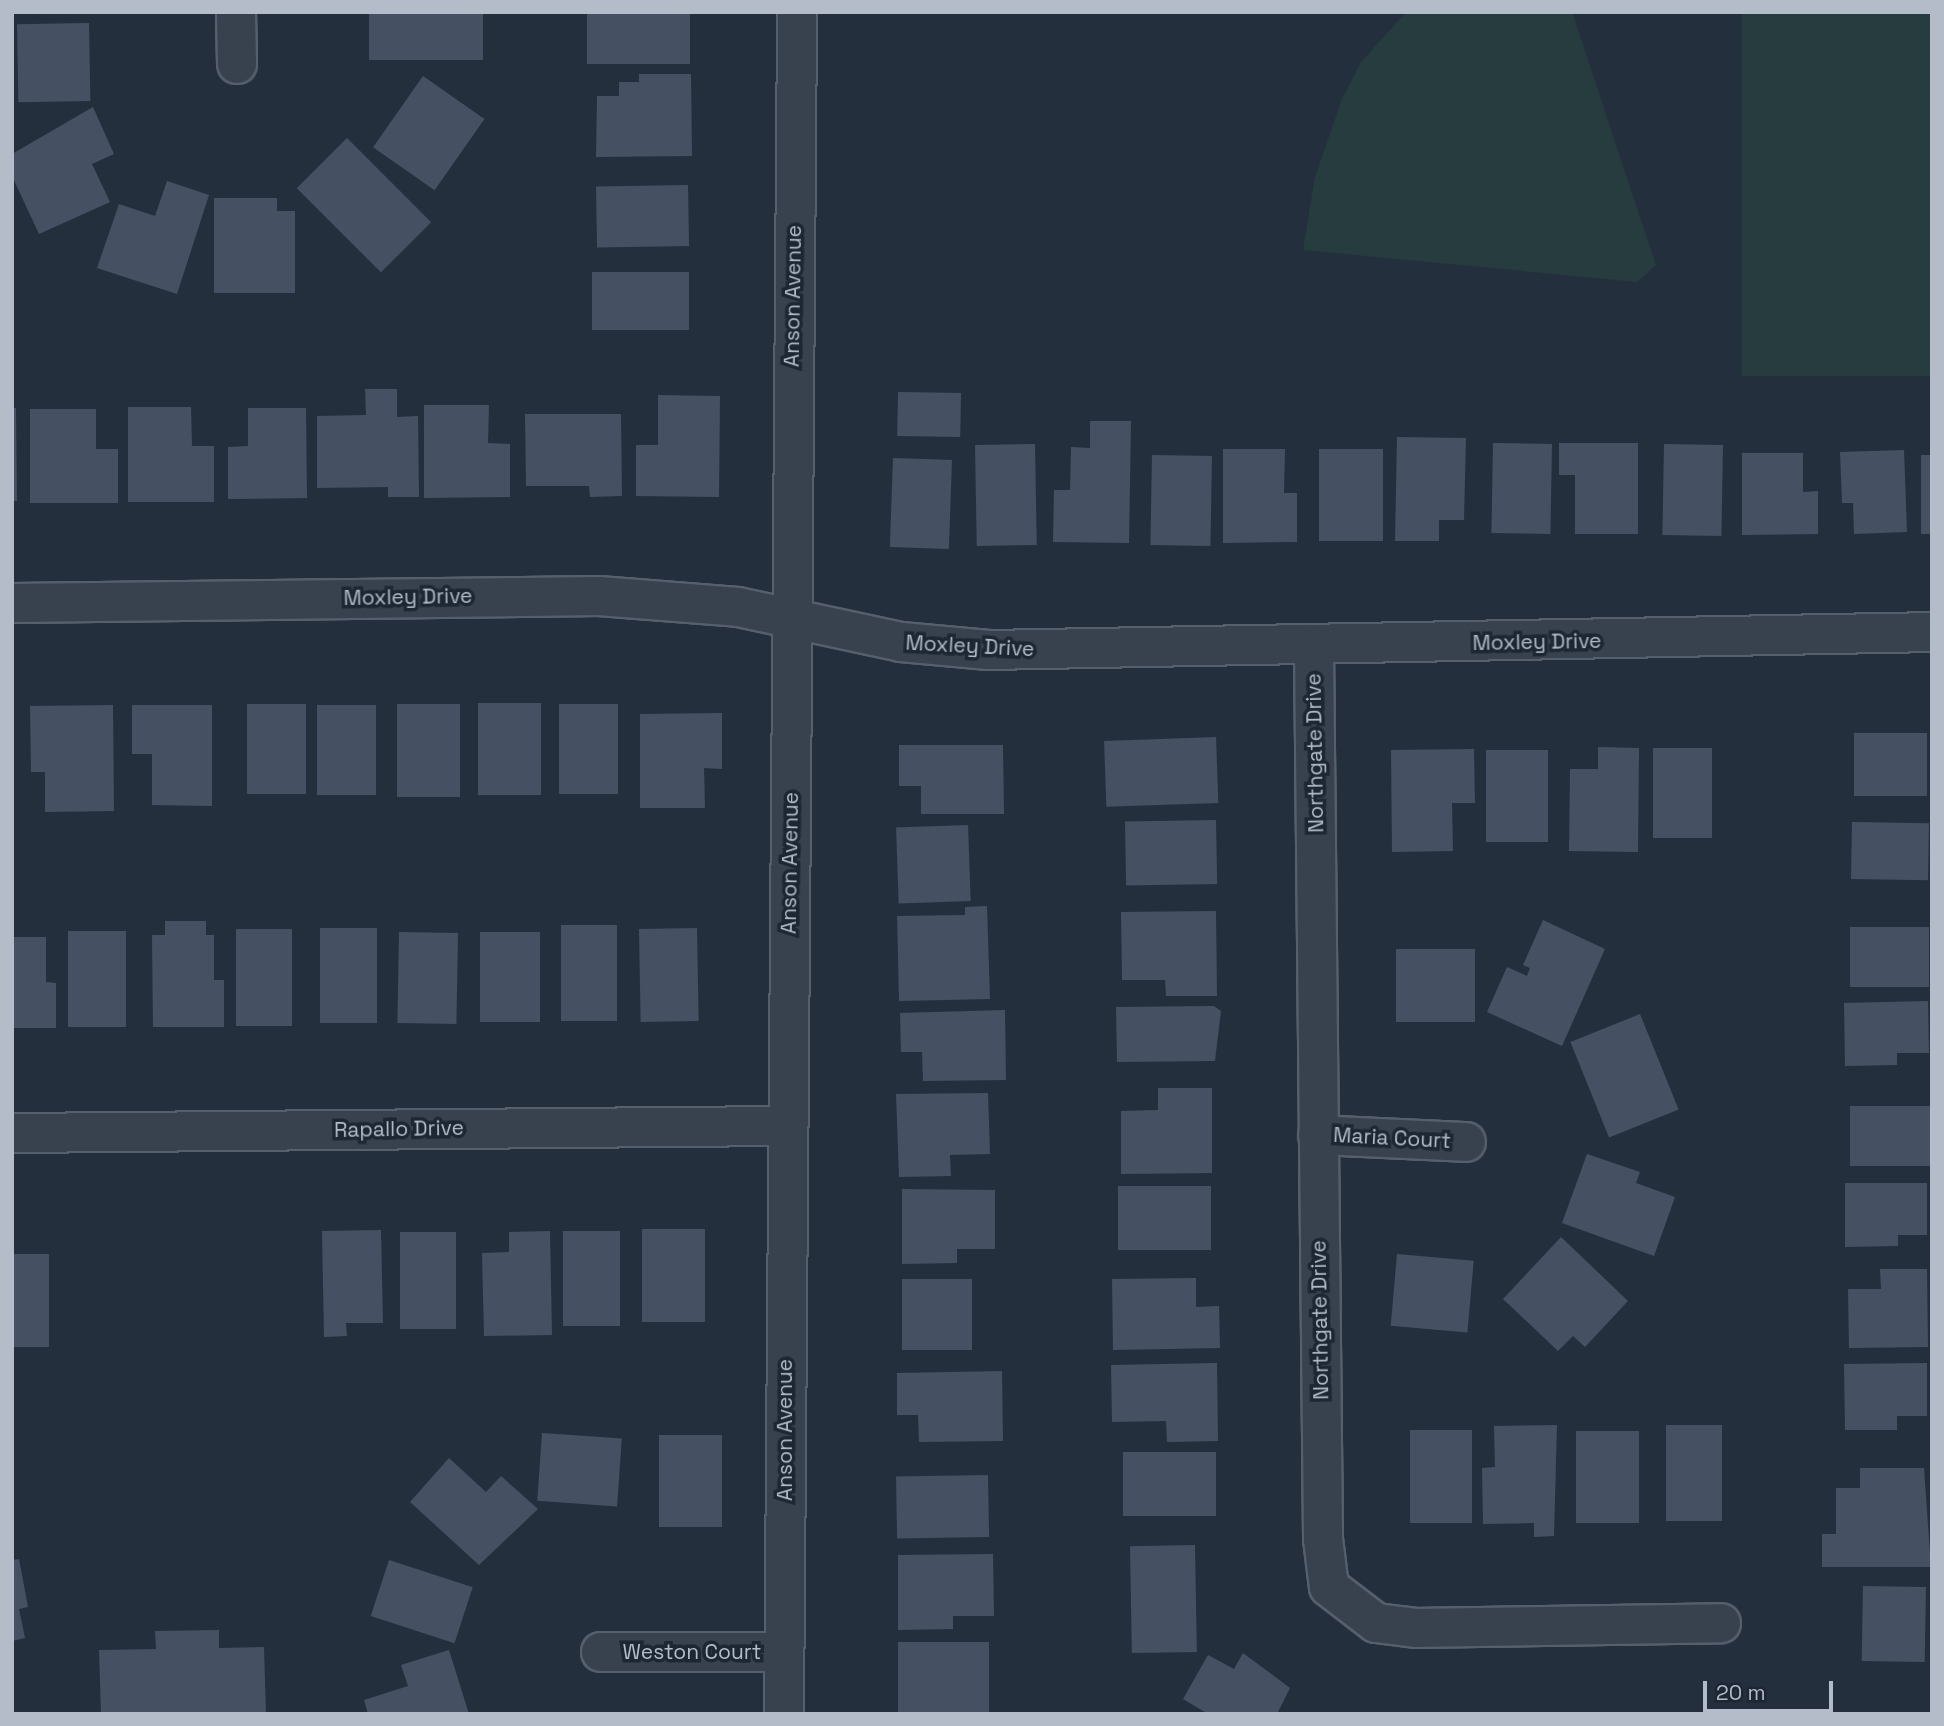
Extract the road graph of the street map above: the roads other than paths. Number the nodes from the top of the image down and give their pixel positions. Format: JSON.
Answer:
{"nodes":[{"id":1,"x":236,"y":12,"type":"edge"},
{"id":2,"x":797,"y":12,"type":"edge"},
{"id":3,"x":237,"y":64,"type":"dead end"},
{"id":4,"x":12,"y":603,"type":"edge"},
{"id":5,"x":790,"y":617,"type":"junction"},
{"id":6,"x":1932,"y":632,"type":"edge"},
{"id":7,"x":1314,"y":648,"type":"junction"},
{"id":8,"x":787,"y":1126,"type":"junction"},
{"id":9,"x":12,"y":1133,"type":"edge"},
{"id":10,"x":1318,"y":1135,"type":"junction"},
{"id":11,"x":1466,"y":1142,"type":"dead end"},
{"id":12,"x":1721,"y":1623,"type":"dead end"},
{"id":13,"x":601,"y":1652,"type":"dead end"},
{"id":14,"x":784,"y":1652,"type":"junction"},
{"id":15,"x":784,"y":1714,"type":"edge"}],
"edges":[{"from":1,"to":3,"type":"street"},
{"from":2,"to":5,"type":"street","name":"Anson Avenue"},
{"from":4,"to":5,"type":"street","name":"Moxley Drive"},
{"from":5,"to":7,"type":"street","name":"Moxley Drive"},
{"from":5,"to":8,"type":"street","name":"Anson Avenue"},
{"from":6,"to":7,"type":"street","name":"Moxley Drive"},
{"from":7,"to":10,"type":"street","name":"Northgate Drive"},
{"from":8,"to":9,"type":"street","name":"Rapallo Drive"},
{"from":8,"to":14,"type":"street","name":"Anson Avenue"},
{"from":10,"to":11,"type":"street","name":"Maria Court"},
{"from":10,"to":12,"type":"street","name":"Northgate Drive"},
{"from":13,"to":14,"type":"street","name":"Weston Court"},
{"from":14,"to":15,"type":"street","name":"Anson Avenue"}]}
